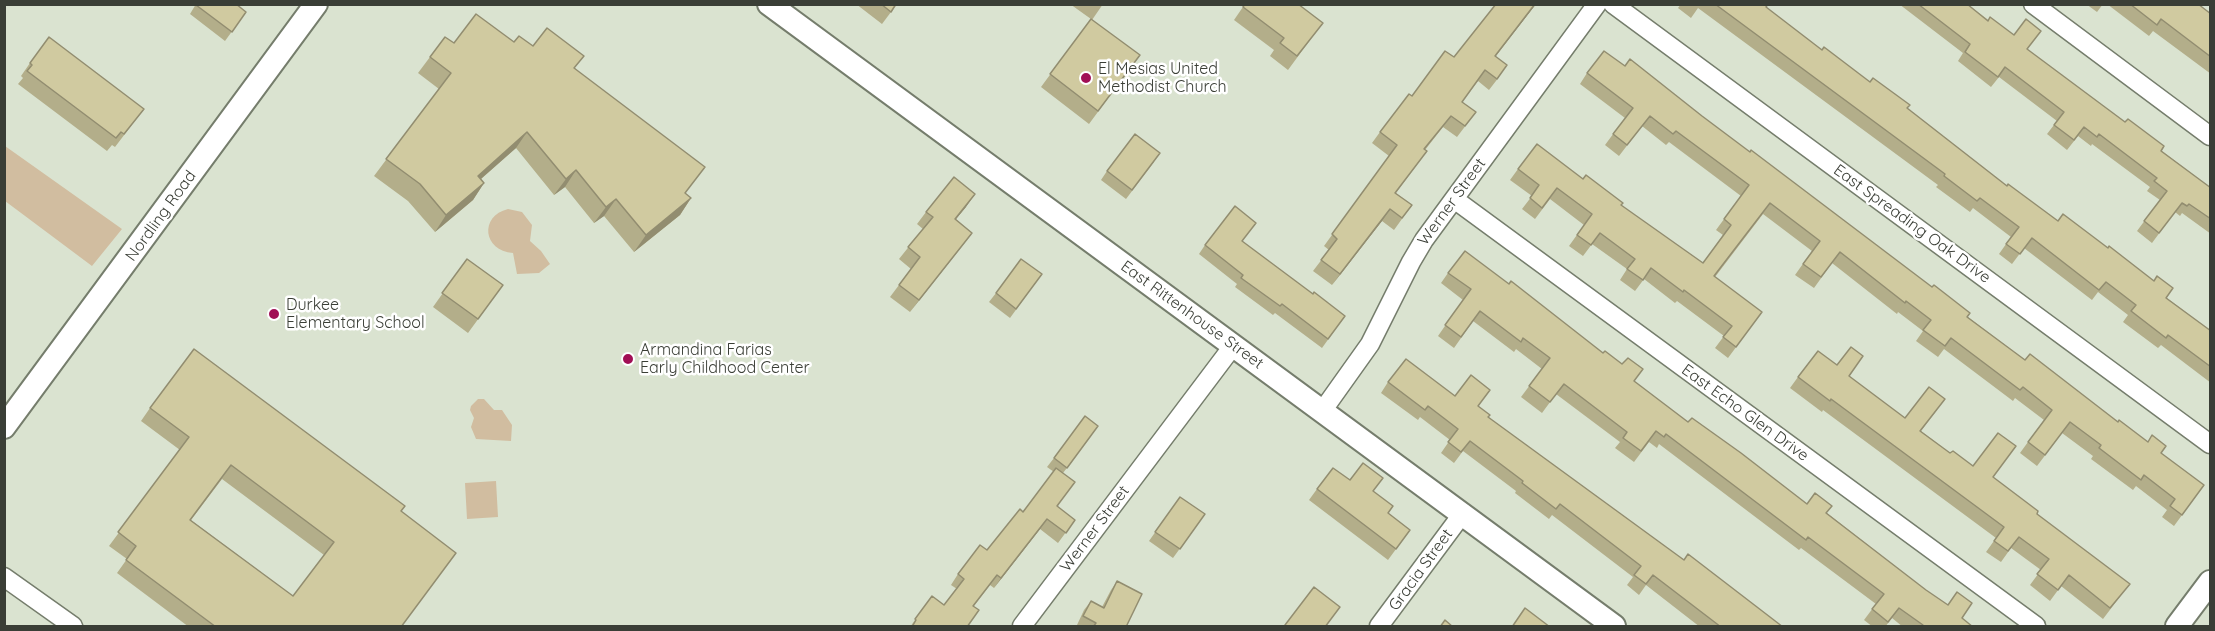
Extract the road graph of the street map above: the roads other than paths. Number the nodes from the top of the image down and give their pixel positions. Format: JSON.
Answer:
{"nodes":[{"id":1,"x":316,"y":4,"type":"edge"},
{"id":2,"x":769,"y":4,"type":"edge"},
{"id":3,"x":1597,"y":4,"type":"edge"},
{"id":4,"x":1613,"y":4,"type":"edge"},
{"id":5,"x":2033,"y":4,"type":"edge"},
{"id":6,"x":2211,"y":136,"type":"edge"},
{"id":7,"x":1454,"y":199,"type":"junction"},
{"id":8,"x":1233,"y":346,"type":"junction"},
{"id":9,"x":1323,"y":410,"type":"junction"},
{"id":10,"x":4,"y":427,"type":"edge"},
{"id":11,"x":2211,"y":444,"type":"edge"},
{"id":12,"x":1463,"y":513,"type":"junction"},
{"id":13,"x":4,"y":577,"type":"edge"},
{"id":14,"x":2211,"y":582,"type":"edge"},
{"id":15,"x":73,"y":627,"type":"edge"},
{"id":16,"x":1022,"y":627,"type":"edge"},
{"id":17,"x":1379,"y":627,"type":"edge"},
{"id":18,"x":1614,"y":627,"type":"edge"},
{"id":19,"x":2036,"y":627,"type":"edge"},
{"id":20,"x":2177,"y":627,"type":"edge"}],
"edges":[{"from":1,"to":10,"type":"street","name":"Nordling Road"},
{"from":2,"to":8,"type":"street","name":"East Rittenhouse Street"},
{"from":3,"to":7,"type":"street","name":"Werner Street"},
{"from":4,"to":11,"type":"street","name":"East Spreading Oak Drive"},
{"from":5,"to":6,"type":"street"},
{"from":7,"to":9,"type":"street","name":"Werner Street"},
{"from":7,"to":19,"type":"street","name":"East Echo Glen Drive"},
{"from":8,"to":9,"type":"street","name":"East Rittenhouse Street"},
{"from":8,"to":16,"type":"street","name":"Werner Street"},
{"from":9,"to":12,"type":"street","name":"East Rittenhouse Street"},
{"from":12,"to":17,"type":"street","name":"Gracia Street"},
{"from":12,"to":18,"type":"street","name":"East Rittenhouse Street"},
{"from":13,"to":15,"type":"street"},
{"from":14,"to":20,"type":"street"}]}
